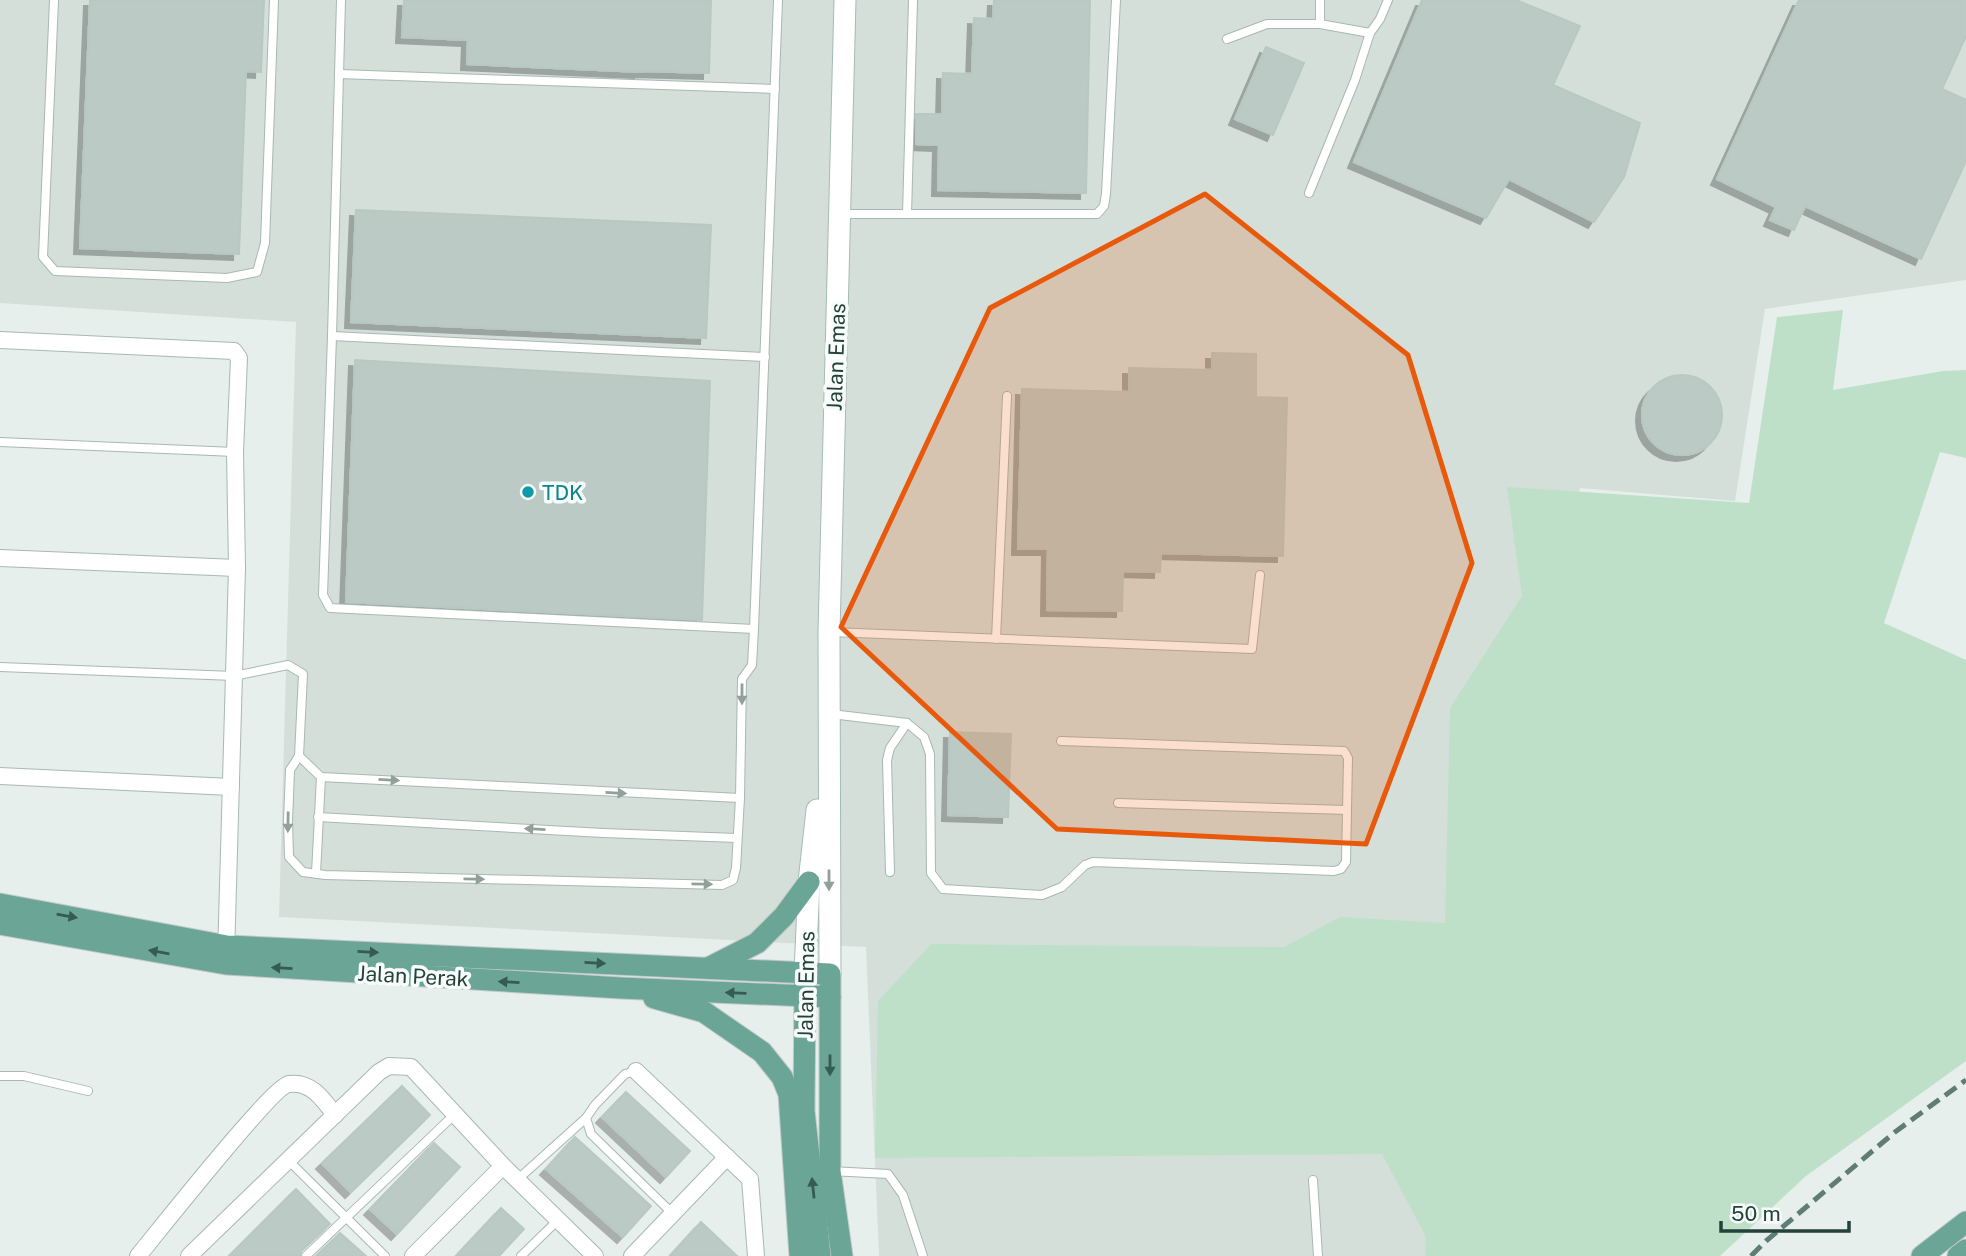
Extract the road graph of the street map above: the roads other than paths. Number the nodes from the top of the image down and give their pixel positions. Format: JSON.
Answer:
{"nodes":[{"id":1,"x":54,"y":0,"type":"edge"},
{"id":2,"x":274,"y":0,"type":"edge"},
{"id":3,"x":341,"y":0,"type":"edge"},
{"id":4,"x":778,"y":0,"type":"edge"},
{"id":5,"x":845,"y":0,"type":"edge"},
{"id":6,"x":913,"y":0,"type":"edge"},
{"id":7,"x":1116,"y":0,"type":"edge"},
{"id":8,"x":1320,"y":0,"type":"edge"},
{"id":9,"x":1388,"y":0,"type":"edge"},
{"id":10,"x":1320,"y":24,"type":"junction"},
{"id":11,"x":1370,"y":33,"type":"junction"},
{"id":12,"x":1227,"y":39,"type":"dead end"},
{"id":13,"x":339,"y":74,"type":"junction"},
{"id":14,"x":775,"y":89,"type":"junction"},
{"id":15,"x":1310,"y":193,"type":"dead end"},
{"id":16,"x":840,"y":214,"type":"junction"},
{"id":17,"x":906,"y":214,"type":"junction"},
{"id":18,"x":332,"y":337,"type":"junction"},
{"id":19,"x":0,"y":340,"type":"edge"},
{"id":20,"x":765,"y":356,"type":"junction"},
{"id":21,"x":1007,"y":396,"type":"dead end"},
{"id":22,"x":0,"y":442,"type":"edge"},
{"id":23,"x":235,"y":452,"type":"junction"},
{"id":24,"x":0,"y":558,"type":"edge"},
{"id":25,"x":237,"y":568,"type":"junction"},
{"id":26,"x":1260,"y":575,"type":"dead end"},
{"id":27,"x":754,"y":629,"type":"junction"},
{"id":28,"x":829,"y":632,"type":"junction"},
{"id":29,"x":996,"y":639,"type":"junction"},
{"id":30,"x":0,"y":667,"type":"edge"},
{"id":31,"x":234,"y":676,"type":"junction"},
{"id":32,"x":828,"y":714,"type":"junction"},
{"id":33,"x":907,"y":723,"type":"junction"},
{"id":34,"x":1061,"y":741,"type":"dead end"},
{"id":35,"x":299,"y":756,"type":"junction"},
{"id":36,"x":0,"y":776,"type":"edge"},
{"id":37,"x":321,"y":776,"type":"junction"},
{"id":38,"x":231,"y":787,"type":"junction"},
{"id":39,"x":740,"y":798,"type":"junction"},
{"id":40,"x":1118,"y":803,"type":"dead end"},
{"id":41,"x":1347,"y":810,"type":"junction"},
{"id":42,"x":318,"y":817,"type":"junction"},
{"id":43,"x":737,"y":838,"type":"junction"},
{"id":44,"x":890,"y":872,"type":"dead end"},
{"id":45,"x":316,"y":873,"type":"junction"},
{"id":46,"x":809,"y":882,"type":"junction"},
{"id":47,"x":0,"y":904,"type":"edge"},
{"id":48,"x":0,"y":924,"type":"edge"},
{"id":49,"x":226,"y":955,"type":"junction"},
{"id":50,"x":709,"y":968,"type":"junction"},
{"id":51,"x":805,"y":972,"type":"junction"},
{"id":52,"x":830,"y":974,"type":"junction"},
{"id":53,"x":621,"y":988,"type":"junction"},
{"id":54,"x":804,"y":996,"type":"junction"},
{"id":55,"x":830,"y":997,"type":"junction"},
{"id":56,"x":636,"y":1070,"type":"joint"},
{"id":57,"x":0,"y":1076,"type":"edge"},
{"id":58,"x":88,"y":1091,"type":"dead end"},
{"id":59,"x":455,"y":1114,"type":"junction"},
{"id":60,"x":335,"y":1115,"type":"junction"},
{"id":61,"x":586,"y":1118,"type":"junction"},
{"id":62,"x":727,"y":1157,"type":"junction"},
{"id":63,"x":288,"y":1160,"type":"junction"},
{"id":64,"x":503,"y":1166,"type":"junction"},
{"id":65,"x":830,"y":1171,"type":"junction"},
{"id":66,"x":517,"y":1180,"type":"junction"},
{"id":67,"x":1313,"y":1180,"type":"dead end"},
{"id":68,"x":673,"y":1213,"type":"junction"},
{"id":69,"x":346,"y":1217,"type":"junction"},
{"id":70,"x":558,"y":1220,"type":"junction"},
{"id":71,"x":1966,"y":1222,"type":"edge"},
{"id":72,"x":1966,"y":1250,"type":"edge"},
{"id":73,"x":752,"y":1253,"type":"edge"},
{"id":74,"x":138,"y":1256,"type":"edge"},
{"id":75,"x":189,"y":1256,"type":"edge"},
{"id":76,"x":306,"y":1256,"type":"edge"},
{"id":77,"x":384,"y":1256,"type":"edge"},
{"id":78,"x":412,"y":1256,"type":"edge"},
{"id":79,"x":521,"y":1256,"type":"edge"},
{"id":80,"x":595,"y":1256,"type":"edge"},
{"id":81,"x":632,"y":1256,"type":"edge"},
{"id":82,"x":800,"y":1256,"type":"edge"},
{"id":83,"x":820,"y":1256,"type":"edge"},
{"id":84,"x":842,"y":1256,"type":"edge"},
{"id":85,"x":923,"y":1256,"type":"edge"},
{"id":86,"x":1318,"y":1256,"type":"edge"},
{"id":87,"x":1922,"y":1256,"type":"edge"},
{"id":88,"x":1958,"y":1256,"type":"edge"}],
"edges":[{"from":1,"to":2,"type":"lane"},
{"from":3,"to":13,"type":"lane"},
{"from":4,"to":14,"type":"lane"},
{"from":5,"to":16,"type":"main road","name":"Jalan Emas"},
{"from":6,"to":17,"type":"lane"},
{"from":7,"to":17,"type":"lane"},
{"from":8,"to":10,"type":"lane"},
{"from":9,"to":11,"type":"lane"},
{"from":10,"to":11,"type":"lane"},
{"from":10,"to":12,"type":"lane"},
{"from":11,"to":15,"type":"lane"},
{"from":13,"to":14,"type":"lane"},
{"from":13,"to":18,"type":"lane"},
{"from":14,"to":20,"type":"lane"},
{"from":16,"to":17,"type":"lane"},
{"from":16,"to":28,"type":"main road","name":"Jalan Emas"},
{"from":18,"to":20,"type":"lane"},
{"from":18,"to":27,"type":"lane"},
{"from":19,"to":23,"type":"street"},
{"from":20,"to":27,"type":"lane"},
{"from":21,"to":29,"type":"lane"},
{"from":22,"to":23,"type":"lane"},
{"from":23,"to":25,"type":"street"},
{"from":24,"to":25,"type":"street"},
{"from":25,"to":31,"type":"street"},
{"from":26,"to":29,"type":"lane"},
{"from":27,"to":39,"type":"lane","one_way":true},
{"from":28,"to":29,"type":"lane"},
{"from":28,"to":32,"type":"main road","name":"Jalan Emas"},
{"from":30,"to":31,"type":"lane"},
{"from":31,"to":35,"type":"lane"},
{"from":31,"to":38,"type":"street"},
{"from":32,"to":33,"type":"lane"},
{"from":32,"to":46,"type":"main road","name":"Jalan Emas"},
{"from":32,"to":52,"type":"main road","name":"Jalan Emas","one_way":true},
{"from":33,"to":41,"type":"lane"},
{"from":33,"to":44,"type":"lane"},
{"from":34,"to":41,"type":"lane"},
{"from":35,"to":37,"type":"lane"},
{"from":35,"to":45,"type":"lane","one_way":true},
{"from":36,"to":38,"type":"street"},
{"from":37,"to":39,"type":"lane","one_way":true},
{"from":37,"to":42,"type":"lane"},
{"from":38,"to":49,"type":"street"},
{"from":39,"to":43,"type":"lane"},
{"from":40,"to":41,"type":"lane"},
{"from":43,"to":42,"type":"lane","one_way":true},
{"from":42,"to":45,"type":"lane"},
{"from":45,"to":43,"type":"lane","one_way":true},
{"from":46,"to":50,"type":"main road"},
{"from":46,"to":51,"type":"main road","name":"Jalan Emas"},
{"from":47,"to":49,"type":"main road","name":"Jalan Perak","one_way":true},
{"from":49,"to":48,"type":"main road","name":"Jalan Perak","one_way":true},
{"from":49,"to":50,"type":"main road","name":"Jalan Perak","one_way":true},
{"from":53,"to":49,"type":"main road","name":"Jalan Perak","one_way":true},
{"from":50,"to":51,"type":"main road","name":"Jalan Perak"},
{"from":51,"to":52,"type":"main road","name":"Jalan Perak"},
{"from":51,"to":54,"type":"main road","name":"Jalan Emas"},
{"from":52,"to":55,"type":"main road","name":"Jalan Emas"},
{"from":54,"to":53,"type":"main road","name":"Jalan Perak","one_way":true},
{"from":53,"to":82,"type":"main road"},
{"from":54,"to":55,"type":"main road","name":"Jalan Perak"},
{"from":83,"to":54,"type":"main road","name":"Jalan Emas","one_way":true},
{"from":55,"to":65,"type":"main road","name":"Jalan Emas","one_way":true},
{"from":56,"to":61,"type":"lane"},
{"from":56,"to":62,"type":"street"},
{"from":57,"to":58,"type":"lane"},
{"from":59,"to":60,"type":"street"},
{"from":59,"to":64,"type":"street"},
{"from":59,"to":69,"type":"lane"},
{"from":60,"to":63,"type":"street"},
{"from":60,"to":74,"type":"street"},
{"from":61,"to":66,"type":"lane"},
{"from":61,"to":68,"type":"lane"},
{"from":62,"to":68,"type":"street"},
{"from":62,"to":73,"type":"street"},
{"from":63,"to":69,"type":"lane"},
{"from":63,"to":75,"type":"street"},
{"from":64,"to":66,"type":"street"},
{"from":64,"to":78,"type":"street"},
{"from":65,"to":84,"type":"main road","name":"Jalan Emas"},
{"from":65,"to":85,"type":"lane"},
{"from":66,"to":70,"type":"street"},
{"from":67,"to":86,"type":"lane"},
{"from":68,"to":81,"type":"street"},
{"from":69,"to":76,"type":"lane"},
{"from":69,"to":77,"type":"lane"},
{"from":70,"to":79,"type":"lane"},
{"from":70,"to":80,"type":"street"},
{"from":71,"to":87,"type":"main road"},
{"from":72,"to":88,"type":"main road"}]}
